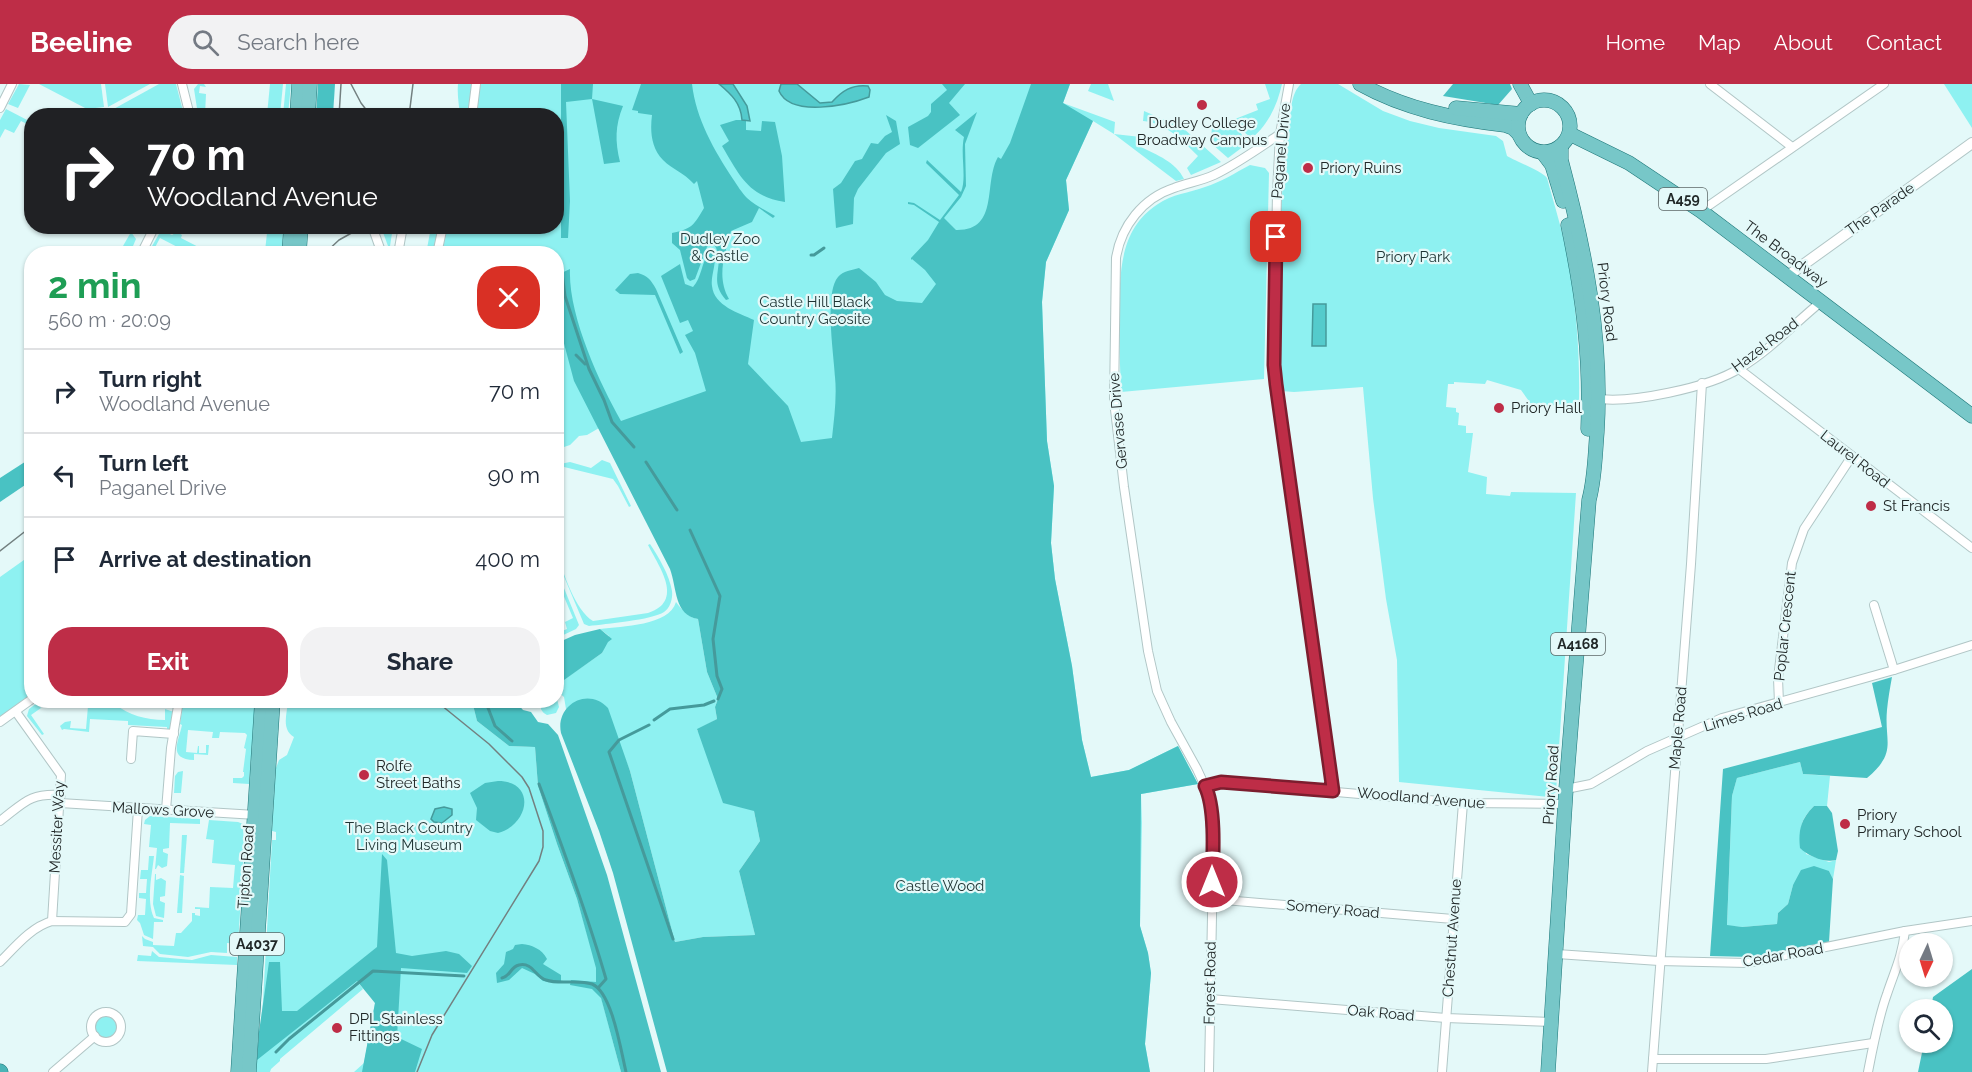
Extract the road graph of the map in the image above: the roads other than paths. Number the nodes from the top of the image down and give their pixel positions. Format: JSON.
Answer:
{"nodes":[{"id":1,"x":12,"y":84,"type":"edge"},
{"id":2,"x":182,"y":84,"type":"edge"},
{"id":3,"x":299,"y":84,"type":"edge"},
{"id":4,"x":310,"y":84,"type":"edge"},
{"id":5,"x":476,"y":84,"type":"edge"},
{"id":6,"x":1289,"y":84,"type":"edge"},
{"id":7,"x":1360,"y":84,"type":"edge"},
{"id":8,"x":1380,"y":84,"type":"edge"},
{"id":9,"x":1520,"y":84,"type":"edge"},
{"id":10,"x":1710,"y":84,"type":"edge"},
{"id":11,"x":1884,"y":84,"type":"edge"},
{"id":12,"x":0,"y":108,"type":"edge"},
{"id":13,"x":188,"y":108,"type":"edge"},
{"id":14,"x":298,"y":108,"type":"edge"},
{"id":15,"x":308,"y":108,"type":"edge"},
{"id":16,"x":473,"y":108,"type":"edge"},
{"id":17,"x":1526,"y":109,"type":"junction"},
{"id":18,"x":1280,"y":134,"type":"junction"},
{"id":19,"x":1519,"y":134,"type":"junction"},
{"id":20,"x":1570,"y":134,"type":"junction"},
{"id":21,"x":1972,"y":143,"type":"edge"},
{"id":22,"x":1561,"y":146,"type":"junction"},
{"id":23,"x":1792,"y":147,"type":"junction"},
{"id":24,"x":1543,"y":153,"type":"junction"},
{"id":25,"x":1701,"y":211,"type":"junction"},
{"id":26,"x":1789,"y":275,"type":"junction"},
{"id":27,"x":1822,"y":301,"type":"junction"},
{"id":28,"x":1739,"y":369,"type":"junction"},
{"id":29,"x":1702,"y":383,"type":"junction"},
{"id":30,"x":1594,"y":398,"type":"junction"},
{"id":31,"x":1972,"y":416,"type":"edge"},
{"id":32,"x":1852,"y":456,"type":"junction"},
{"id":33,"x":1589,"y":500,"type":"junction"},
{"id":34,"x":1972,"y":548,"type":"edge"},
{"id":35,"x":1874,"y":605,"type":"dead end"},
{"id":36,"x":1972,"y":645,"type":"edge"},
{"id":37,"x":1894,"y":670,"type":"junction"},
{"id":38,"x":1779,"y":703,"type":"junction"},
{"id":39,"x":24,"y":705,"type":"edge"},
{"id":40,"x":178,"y":708,"type":"edge"},
{"id":41,"x":262,"y":708,"type":"edge"},
{"id":42,"x":272,"y":708,"type":"edge"},
{"id":43,"x":15,"y":712,"type":"junction"},
{"id":44,"x":0,"y":722,"type":"edge"},
{"id":45,"x":174,"y":734,"type":"junction"},
{"id":46,"x":1677,"y":738,"type":"junction"},
{"id":47,"x":131,"y":759,"type":"dead end"},
{"id":48,"x":1205,"y":786,"type":"junction"},
{"id":49,"x":1566,"y":789,"type":"junction"},
{"id":50,"x":1333,"y":791,"type":"junction"},
{"id":51,"x":60,"y":799,"type":"junction"},
{"id":52,"x":1463,"y":803,"type":"junction"},
{"id":53,"x":1565,"y":804,"type":"junction"},
{"id":54,"x":138,"y":809,"type":"junction"},
{"id":55,"x":166,"y":810,"type":"junction"},
{"id":56,"x":261,"y":816,"type":"junction"},
{"id":57,"x":0,"y":820,"type":"edge"},
{"id":58,"x":1212,"y":899,"type":"junction"},
{"id":59,"x":1453,"y":920,"type":"junction"},
{"id":60,"x":52,"y":921,"type":"junction"},
{"id":61,"x":1972,"y":921,"type":"edge"},
{"id":62,"x":1905,"y":931,"type":"junction"},
{"id":63,"x":1557,"y":954,"type":"junction"},
{"id":64,"x":251,"y":958,"type":"junction"},
{"id":65,"x":1659,"y":961,"type":"junction"},
{"id":66,"x":0,"y":962,"type":"edge"},
{"id":67,"x":1210,"y":999,"type":"junction"},
{"id":68,"x":1446,"y":1018,"type":"junction"},
{"id":69,"x":1552,"y":1022,"type":"junction"},
{"id":70,"x":94,"y":1036,"type":"dead end"},
{"id":71,"x":1873,"y":1043,"type":"junction"},
{"id":72,"x":1653,"y":1059,"type":"junction"},
{"id":73,"x":53,"y":1072,"type":"edge"},
{"id":74,"x":238,"y":1072,"type":"edge"},
{"id":75,"x":249,"y":1072,"type":"edge"},
{"id":76,"x":1209,"y":1072,"type":"edge"},
{"id":77,"x":1442,"y":1072,"type":"edge"},
{"id":78,"x":1548,"y":1072,"type":"edge"},
{"id":79,"x":1652,"y":1072,"type":"edge"},
{"id":80,"x":1868,"y":1072,"type":"edge"}],
"edges":[{"from":1,"to":12,"type":"street"},
{"from":2,"to":13,"type":"street"},
{"from":3,"to":14,"type":"main road"},
{"from":4,"to":15,"type":"main road"},
{"from":5,"to":16,"type":"street"},
{"from":6,"to":18,"type":"street","name":"Paganel Drive"},
{"from":7,"to":19,"type":"main road"},
{"from":8,"to":17,"type":"main road"},
{"from":9,"to":17,"type":"main road"},
{"from":10,"to":23,"type":"street"},
{"from":11,"to":23,"type":"street"},
{"from":17,"to":19,"type":"main road"},
{"from":17,"to":20,"type":"main road"},
{"from":18,"to":48,"type":"street","name":"Gervase Drive"},
{"from":18,"to":50,"type":"street","name":"Paganel Drive"},
{"from":19,"to":24,"type":"main road"},
{"from":20,"to":22,"type":"main road"},
{"from":20,"to":25,"type":"main road","name":"The Broadway","number":"A459"},
{"from":21,"to":26,"type":"street","name":"The Parade"},
{"from":22,"to":24,"type":"main road"},
{"from":22,"to":30,"type":"main road","name":"Priory Road","number":"A4168"},
{"from":23,"to":25,"type":"street"},
{"from":24,"to":30,"type":"main road","name":"Priory Road","number":"A4168"},
{"from":25,"to":26,"type":"main road","name":"The Broadway","number":"A459"},
{"from":26,"to":27,"type":"main road","name":"The Broadway","number":"A459"},
{"from":27,"to":28,"type":"street","name":"Hazel Road"},
{"from":27,"to":31,"type":"main road","name":"The Broadway","number":"A459"},
{"from":28,"to":29,"type":"street","name":"Hazel Road"},
{"from":28,"to":32,"type":"street","name":"Laurel Road"},
{"from":29,"to":30,"type":"street","name":"Hazel Road"},
{"from":29,"to":46,"type":"street","name":"Maple Road"},
{"from":30,"to":33,"type":"main road","name":"Priory Road","number":"A4168"},
{"from":30,"to":33,"type":"main road","name":"Priory Road","number":"A4168"},
{"from":32,"to":34,"type":"street","name":"Laurel Road"},
{"from":32,"to":38,"type":"street","name":"Poplar Crescent"},
{"from":33,"to":49,"type":"main road","name":"Priory Road","number":"A4168"},
{"from":35,"to":37,"type":"street"},
{"from":36,"to":37,"type":"street","name":"Limes Road"},
{"from":37,"to":38,"type":"street","name":"Limes Road"},
{"from":38,"to":46,"type":"street","name":"Limes Road"},
{"from":39,"to":43,"type":"street"},
{"from":40,"to":45,"type":"street"},
{"from":41,"to":56,"type":"main road","name":"Tipton Road","number":"A4037"},
{"from":42,"to":56,"type":"main road","name":"Tipton Road","number":"A4037"},
{"from":43,"to":44,"type":"street"},
{"from":43,"to":51,"type":"street","name":"Messiter Way"},
{"from":45,"to":47,"type":"street"},
{"from":45,"to":55,"type":"street"},
{"from":46,"to":49,"type":"street","name":"Limes Road"},
{"from":46,"to":65,"type":"street","name":"Maple Road"},
{"from":48,"to":50,"type":"street","name":"Woodland Avenue"},
{"from":48,"to":58,"type":"street","name":"Forest Road"},
{"from":49,"to":53,"type":"main road","name":"Priory Road","number":"A4168"},
{"from":50,"to":52,"type":"street","name":"Woodland Avenue"},
{"from":51,"to":54,"type":"street","name":"Mallows Grove"},
{"from":51,"to":57,"type":"street","name":"Mallows Grove"},
{"from":51,"to":60,"type":"street","name":"Messiter Way"},
{"from":52,"to":53,"type":"street","name":"Woodland Avenue"},
{"from":52,"to":59,"type":"street","name":"Chestnut Avenue"},
{"from":53,"to":63,"type":"main road","name":"Priory Road","number":"A4168"},
{"from":54,"to":55,"type":"street","name":"Mallows Grove"},
{"from":54,"to":60,"type":"street"},
{"from":55,"to":56,"type":"street","name":"Mallows Grove"},
{"from":56,"to":64,"type":"main road","name":"Tipton Road","number":"A4037"},
{"from":58,"to":59,"type":"street","name":"Somery Road"},
{"from":58,"to":67,"type":"street","name":"Forest Road"},
{"from":59,"to":68,"type":"street","name":"Chestnut Avenue"},
{"from":60,"to":66,"type":"street"},
{"from":61,"to":62,"type":"street","name":"Cedar Road"},
{"from":62,"to":65,"type":"street","name":"Cedar Road"},
{"from":62,"to":71,"type":"street"},
{"from":63,"to":65,"type":"street","name":"Cedar Road"},
{"from":63,"to":69,"type":"main road","name":"Priory Road","number":"A4168"},
{"from":64,"to":74,"type":"main road","name":"Tipton Road","number":"A4037"},
{"from":64,"to":75,"type":"main road","name":"Tipton Road","number":"A4037"},
{"from":65,"to":72,"type":"street","name":"Maple Road"},
{"from":67,"to":68,"type":"street","name":"Oak Road"},
{"from":67,"to":76,"type":"street","name":"Forest Road"},
{"from":68,"to":69,"type":"street","name":"Oak Road"},
{"from":68,"to":77,"type":"street","name":"Chestnut Avenue"},
{"from":69,"to":78,"type":"main road","name":"Priory Road","number":"A4168"},
{"from":70,"to":73,"type":"street"},
{"from":71,"to":72,"type":"street"},
{"from":71,"to":80,"type":"street"},
{"from":72,"to":79,"type":"street","name":"Maple Road"}]}
